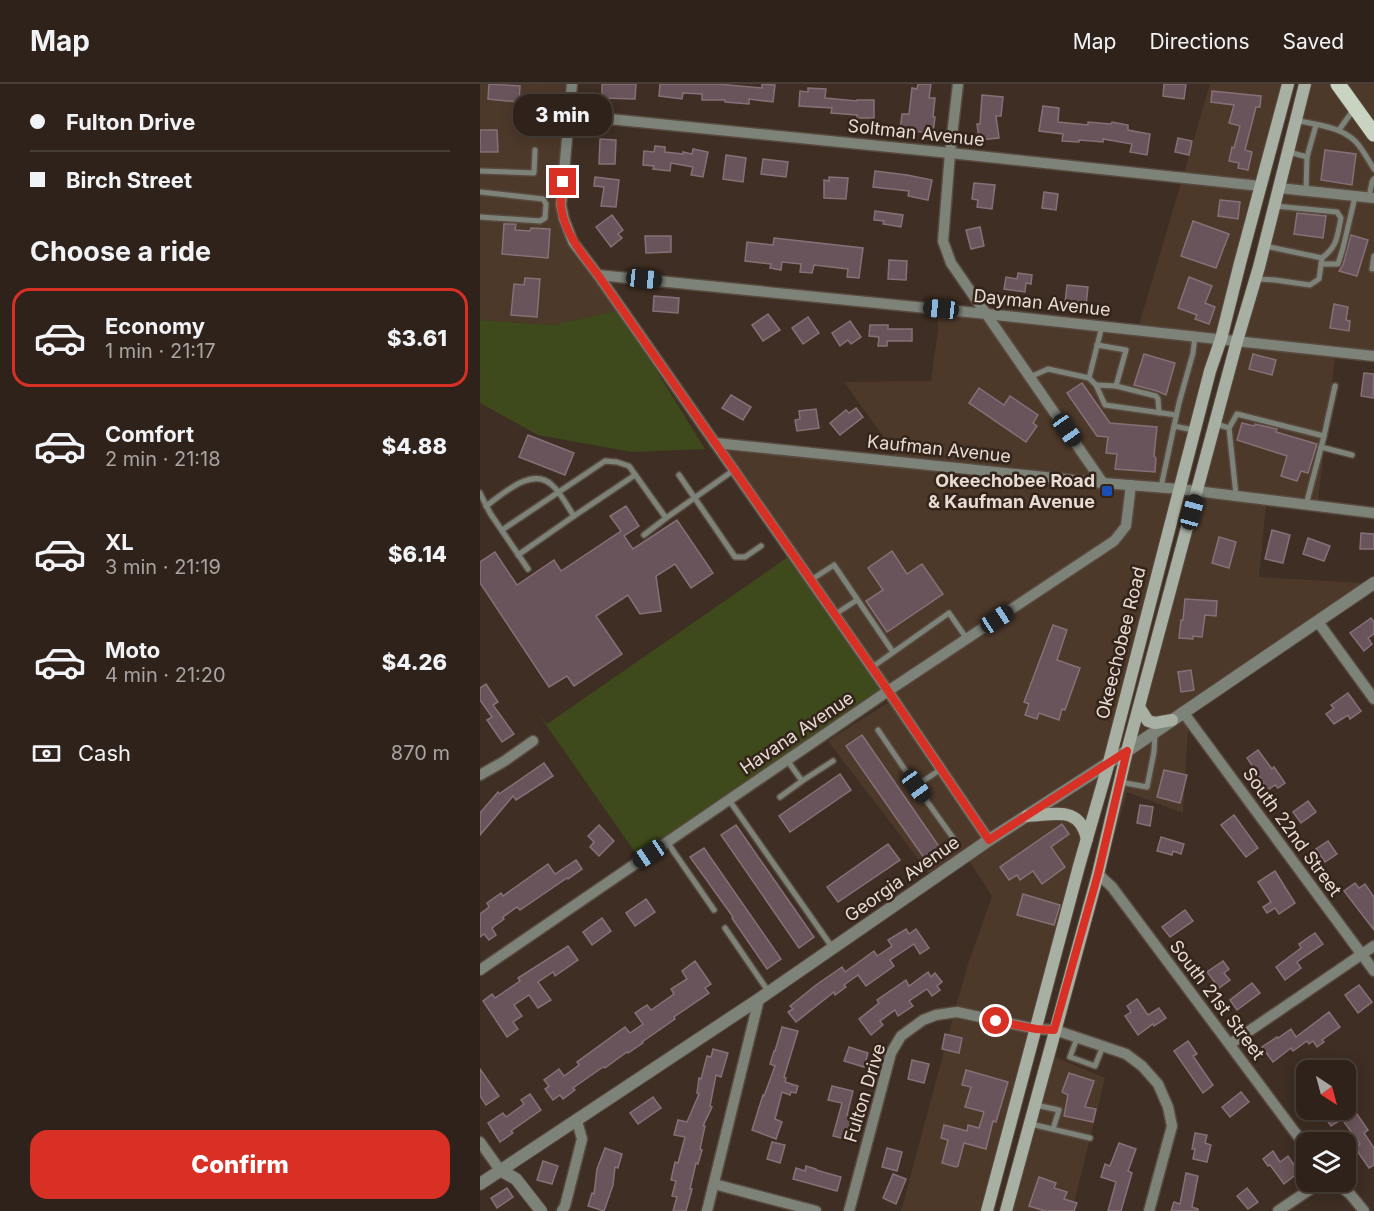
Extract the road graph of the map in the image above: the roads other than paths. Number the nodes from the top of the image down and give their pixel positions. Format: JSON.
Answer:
{"nodes":[{"id":1,"x":572,"y":84,"type":"edge"},
{"id":2,"x":958,"y":84,"type":"edge"},
{"id":3,"x":1288,"y":84,"type":"edge"},
{"id":4,"x":1305,"y":84,"type":"edge"},
{"id":5,"x":1338,"y":84,"type":"edge"},
{"id":6,"x":1355,"y":108,"type":"junction"},
{"id":7,"x":569,"y":115,"type":"junction"},
{"id":8,"x":1296,"y":120,"type":"junction"},
{"id":9,"x":1316,"y":125,"type":"junction"},
{"id":10,"x":1339,"y":130,"type":"junction"},
{"id":11,"x":1374,"y":134,"type":"edge"},
{"id":12,"x":535,"y":150,"type":"dead end"},
{"id":13,"x":1288,"y":152,"type":"junction"},
{"id":14,"x":950,"y":153,"type":"junction"},
{"id":15,"x":1307,"y":158,"type":"junction"},
{"id":16,"x":1374,"y":169,"type":"edge"},
{"id":17,"x":480,"y":171,"type":"edge"},
{"id":18,"x":1374,"y":179,"type":"edge"},
{"id":19,"x":1260,"y":186,"type":"junction"},
{"id":20,"x":1279,"y":188,"type":"junction"},
{"id":21,"x":1306,"y":190,"type":"junction"},
{"id":22,"x":480,"y":192,"type":"edge"},
{"id":23,"x":1355,"y":195,"type":"junction"},
{"id":24,"x":1372,"y":197,"type":"edge"},
{"id":25,"x":1275,"y":206,"type":"junction"},
{"id":26,"x":480,"y":217,"type":"edge"},
{"id":27,"x":1264,"y":246,"type":"junction"},
{"id":28,"x":1374,"y":256,"type":"edge"},
{"id":29,"x":1322,"y":261,"type":"junction"},
{"id":30,"x":1372,"y":269,"type":"dead end"},
{"id":31,"x":598,"y":275,"type":"junction"},
{"id":32,"x":1256,"y":279,"type":"junction"},
{"id":33,"x":987,"y":314,"type":"junction"},
{"id":34,"x":1102,"y":326,"type":"junction"},
{"id":35,"x":1195,"y":336,"type":"junction"},
{"id":36,"x":1221,"y":339,"type":"junction"},
{"id":37,"x":1237,"y":341,"type":"junction"},
{"id":38,"x":1097,"y":345,"type":"junction"},
{"id":39,"x":1374,"y":356,"type":"edge"},
{"id":40,"x":1030,"y":377,"type":"junction"},
{"id":41,"x":1089,"y":378,"type":"junction"},
{"id":42,"x":1096,"y":385,"type":"junction"},
{"id":43,"x":1116,"y":386,"type":"junction"},
{"id":44,"x":1335,"y":386,"type":"dead end"},
{"id":45,"x":1159,"y":413,"type":"junction"},
{"id":46,"x":1176,"y":415,"type":"junction"},
{"id":47,"x":1215,"y":424,"type":"junction"},
{"id":48,"x":1174,"y":426,"type":"junction"},
{"id":49,"x":1229,"y":428,"type":"junction"},
{"id":50,"x":1195,"y":430,"type":"junction"},
{"id":51,"x":1324,"y":436,"type":"junction"},
{"id":52,"x":715,"y":443,"type":"junction"},
{"id":53,"x":1321,"y":447,"type":"junction"},
{"id":54,"x":1352,"y":455,"type":"dead end"},
{"id":55,"x":734,"y":470,"type":"junction"},
{"id":56,"x":635,"y":475,"type":"junction"},
{"id":57,"x":679,"y":475,"type":"dead end"},
{"id":58,"x":1103,"y":483,"type":"junction"},
{"id":59,"x":1131,"y":485,"type":"junction"},
{"id":60,"x":1160,"y":487,"type":"junction"},
{"id":61,"x":1180,"y":489,"type":"junction"},
{"id":62,"x":1198,"y":492,"type":"junction"},
{"id":63,"x":480,"y":493,"type":"edge"},
{"id":64,"x":558,"y":493,"type":"junction"},
{"id":65,"x":1236,"y":496,"type":"junction"},
{"id":66,"x":694,"y":498,"type":"junction"},
{"id":67,"x":1306,"y":505,"type":"junction"},
{"id":68,"x":486,"y":506,"type":"junction"},
{"id":69,"x":1374,"y":513,"type":"edge"},
{"id":70,"x":574,"y":516,"type":"junction"},
{"id":71,"x":666,"y":518,"type":"junction"},
{"id":72,"x":502,"y":530,"type":"junction"},
{"id":73,"x":644,"y":535,"type":"dead end"},
{"id":74,"x":761,"y":546,"type":"dead end"},
{"id":75,"x":518,"y":555,"type":"junction"},
{"id":76,"x":528,"y":569,"type":"dead end"},
{"id":77,"x":811,"y":580,"type":"junction"},
{"id":78,"x":1374,"y":583,"type":"edge"},
{"id":79,"x":857,"y":600,"type":"junction"},
{"id":80,"x":834,"y":615,"type":"junction"},
{"id":81,"x":1318,"y":622,"type":"junction"},
{"id":82,"x":967,"y":639,"type":"junction"},
{"id":83,"x":893,"y":652,"type":"junction"},
{"id":84,"x":871,"y":668,"type":"junction"},
{"id":85,"x":888,"y":691,"type":"junction"},
{"id":86,"x":1374,"y":699,"type":"edge"},
{"id":87,"x":1139,"y":707,"type":"junction"},
{"id":88,"x":1183,"y":712,"type":"junction"},
{"id":89,"x":1172,"y":720,"type":"junction"},
{"id":90,"x":878,"y":730,"type":"dead end"},
{"id":91,"x":1155,"y":732,"type":"junction"},
{"id":92,"x":533,"y":741,"type":"dead end"},
{"id":93,"x":1127,"y":751,"type":"junction"},
{"id":94,"x":787,"y":760,"type":"junction"},
{"id":95,"x":833,"y":760,"type":"dead end"},
{"id":96,"x":1109,"y":762,"type":"junction"},
{"id":97,"x":941,"y":769,"type":"junction"},
{"id":98,"x":480,"y":774,"type":"edge"},
{"id":99,"x":802,"y":781,"type":"junction"},
{"id":100,"x":1120,"y":782,"type":"junction"},
{"id":101,"x":916,"y":786,"type":"junction"},
{"id":102,"x":780,"y":796,"type":"dead end"},
{"id":103,"x":729,"y":800,"type":"junction"},
{"id":104,"x":1028,"y":816,"type":"junction"},
{"id":105,"x":1087,"y":839,"type":"junction"},
{"id":106,"x":989,"y":840,"type":"junction"},
{"id":107,"x":667,"y":842,"type":"junction"},
{"id":108,"x":956,"y":843,"type":"dead end"},
{"id":109,"x":1098,"y":874,"type":"junction"},
{"id":110,"x":714,"y":910,"type":"dead end"},
{"id":111,"x":725,"y":928,"type":"dead end"},
{"id":112,"x":1374,"y":946,"type":"edge"},
{"id":113,"x":833,"y":948,"type":"junction"},
{"id":114,"x":1362,"y":954,"type":"junction"},
{"id":115,"x":480,"y":970,"type":"edge"},
{"id":116,"x":1374,"y":971,"type":"edge"},
{"id":117,"x":764,"y":995,"type":"junction"},
{"id":118,"x":1036,"y":1029,"type":"junction"},
{"id":119,"x":1054,"y":1030,"type":"junction"},
{"id":120,"x":1077,"y":1038,"type":"junction"},
{"id":121,"x":1230,"y":1044,"type":"junction"},
{"id":122,"x":1103,"y":1047,"type":"junction"},
{"id":123,"x":1035,"y":1104,"type":"junction"},
{"id":124,"x":577,"y":1121,"type":"junction"},
{"id":125,"x":1029,"y":1124,"type":"junction"},
{"id":126,"x":1053,"y":1129,"type":"junction"},
{"id":127,"x":1296,"y":1133,"type":"edge"},
{"id":128,"x":1090,"y":1138,"type":"dead end"},
{"id":129,"x":480,"y":1142,"type":"edge"},
{"id":130,"x":500,"y":1170,"type":"junction"},
{"id":131,"x":480,"y":1184,"type":"edge"},
{"id":132,"x":714,"y":1184,"type":"junction"},
{"id":133,"x":1306,"y":1192,"type":"edge"},
{"id":134,"x":1348,"y":1192,"type":"edge"},
{"id":135,"x":541,"y":1211,"type":"edge"},
{"id":136,"x":562,"y":1211,"type":"edge"},
{"id":137,"x":707,"y":1211,"type":"edge"},
{"id":138,"x":816,"y":1211,"type":"edge"},
{"id":139,"x":849,"y":1211,"type":"edge"},
{"id":140,"x":987,"y":1211,"type":"edge"},
{"id":141,"x":1006,"y":1211,"type":"edge"},
{"id":142,"x":1149,"y":1211,"type":"edge"},
{"id":143,"x":1278,"y":1211,"type":"edge"},
{"id":144,"x":1365,"y":1211,"type":"edge"}],
"edges":[{"from":1,"to":7,"type":"street"},
{"from":2,"to":14,"type":"street"},
{"from":3,"to":19,"type":"main road","name":"Okeechobee Road"},
{"from":4,"to":8,"type":"main road","name":"Okeechobee Road"},
{"from":5,"to":6,"type":"main road"},
{"from":6,"to":10,"type":"lane"},
{"from":6,"to":11,"type":"main road"},
{"from":7,"to":14,"type":"street","name":"Soltman Avenue"},
{"from":7,"to":31,"type":"street"},
{"from":8,"to":9,"type":"lane"},
{"from":8,"to":13,"type":"main road","name":"Okeechobee Road"},
{"from":9,"to":10,"type":"lane"},
{"from":9,"to":15,"type":"lane"},
{"from":10,"to":16,"type":"lane"},
{"from":12,"to":17,"type":"lane"},
{"from":13,"to":15,"type":"lane"},
{"from":13,"to":20,"type":"main road","name":"Okeechobee Road"},
{"from":14,"to":19,"type":"street","name":"Soltman Avenue"},
{"from":14,"to":33,"type":"street"},
{"from":15,"to":21,"type":"lane"},
{"from":18,"to":24,"type":"lane"},
{"from":19,"to":36,"type":"main road","name":"Okeechobee Road"},
{"from":20,"to":21,"type":"street"},
{"from":20,"to":25,"type":"main road","name":"Okeechobee Road"},
{"from":21,"to":23,"type":"street"},
{"from":22,"to":26,"type":"lane"},
{"from":23,"to":24,"type":"street"},
{"from":23,"to":29,"type":"lane"},
{"from":25,"to":27,"type":"main road","name":"Okeechobee Road"},
{"from":25,"to":29,"type":"lane"},
{"from":27,"to":29,"type":"lane"},
{"from":27,"to":32,"type":"main road","name":"Okeechobee Road"},
{"from":28,"to":30,"type":"lane"},
{"from":29,"to":32,"type":"lane"},
{"from":31,"to":33,"type":"street","name":"Dayman Avenue"},
{"from":31,"to":52,"type":"street"},
{"from":32,"to":37,"type":"main road","name":"Okeechobee Road"},
{"from":33,"to":34,"type":"street","name":"Dayman Avenue"},
{"from":33,"to":40,"type":"street"},
{"from":34,"to":35,"type":"street","name":"Dayman Avenue"},
{"from":34,"to":38,"type":"lane"},
{"from":35,"to":36,"type":"street","name":"Dayman Avenue"},
{"from":35,"to":46,"type":"lane"},
{"from":36,"to":37,"type":"street","name":"Dayman Avenue"},
{"from":36,"to":50,"type":"main road","name":"Okeechobee Road"},
{"from":37,"to":39,"type":"street","name":"Dayman Avenue"},
{"from":37,"to":47,"type":"main road","name":"Okeechobee Road"},
{"from":38,"to":41,"type":"lane"},
{"from":38,"to":43,"type":"lane"},
{"from":40,"to":41,"type":"lane"},
{"from":40,"to":58,"type":"street"},
{"from":41,"to":42,"type":"lane"},
{"from":42,"to":43,"type":"lane"},
{"from":42,"to":45,"type":"lane"},
{"from":43,"to":45,"type":"lane"},
{"from":44,"to":51,"type":"lane"},
{"from":45,"to":46,"type":"lane"},
{"from":46,"to":48,"type":"lane"},
{"from":47,"to":49,"type":"lane"},
{"from":47,"to":62,"type":"main road","name":"Okeechobee Road"},
{"from":48,"to":50,"type":"lane"},
{"from":48,"to":60,"type":"lane"},
{"from":49,"to":51,"type":"lane"},
{"from":49,"to":65,"type":"lane"},
{"from":50,"to":61,"type":"main road","name":"Okeechobee Road"},
{"from":51,"to":53,"type":"lane"},
{"from":52,"to":55,"type":"street"},
{"from":52,"to":58,"type":"street","name":"Kaufman Avenue"},
{"from":53,"to":54,"type":"lane"},
{"from":53,"to":67,"type":"lane"},
{"from":55,"to":66,"type":"lane"},
{"from":55,"to":77,"type":"street"},
{"from":56,"to":64,"type":"lane"},
{"from":56,"to":70,"type":"lane"},
{"from":56,"to":71,"type":"lane"},
{"from":57,"to":66,"type":"lane"},
{"from":58,"to":59,"type":"street","name":"Kaufman Avenue"},
{"from":59,"to":60,"type":"street","name":"Kaufman Avenue"},
{"from":59,"to":82,"type":"street","name":"Havana Avenue"},
{"from":60,"to":61,"type":"street","name":"Kaufman Avenue"},
{"from":61,"to":62,"type":"street","name":"Kaufman Avenue"},
{"from":61,"to":96,"type":"main road","name":"Okeechobee Road"},
{"from":62,"to":65,"type":"street","name":"Kaufman Avenue"},
{"from":62,"to":87,"type":"main road","name":"Okeechobee Road"},
{"from":63,"to":68,"type":"lane"},
{"from":64,"to":68,"type":"lane"},
{"from":64,"to":70,"type":"lane"},
{"from":64,"to":72,"type":"lane"},
{"from":65,"to":67,"type":"street","name":"Kaufman Avenue"},
{"from":66,"to":71,"type":"lane"},
{"from":66,"to":74,"type":"lane"},
{"from":67,"to":69,"type":"street","name":"Kaufman Avenue"},
{"from":68,"to":72,"type":"lane"},
{"from":70,"to":75,"type":"lane"},
{"from":71,"to":73,"type":"lane"},
{"from":72,"to":75,"type":"lane"},
{"from":75,"to":76,"type":"lane"},
{"from":77,"to":79,"type":"lane"},
{"from":77,"to":80,"type":"street"},
{"from":78,"to":81,"type":"street","name":"Georgia Avenue"},
{"from":79,"to":80,"type":"lane"},
{"from":79,"to":83,"type":"lane"},
{"from":80,"to":84,"type":"street"},
{"from":81,"to":86,"type":"street"},
{"from":81,"to":88,"type":"street","name":"Georgia Avenue"},
{"from":82,"to":83,"type":"lane"},
{"from":82,"to":85,"type":"street","name":"Havana Avenue"},
{"from":83,"to":84,"type":"lane"},
{"from":84,"to":85,"type":"street"},
{"from":85,"to":94,"type":"street","name":"Havana Avenue"},
{"from":85,"to":97,"type":"street"},
{"from":87,"to":89,"type":"main road"},
{"from":87,"to":93,"type":"main road","name":"Okeechobee Road"},
{"from":88,"to":89,"type":"street","name":"Georgia Avenue"},
{"from":88,"to":114,"type":"street","name":"South 22nd Street"},
{"from":89,"to":91,"type":"street","name":"Georgia Avenue"},
{"from":90,"to":101,"type":"lane"},
{"from":91,"to":93,"type":"street","name":"Georgia Avenue"},
{"from":91,"to":100,"type":"lane"},
{"from":92,"to":98,"type":"street"},
{"from":93,"to":96,"type":"street","name":"Georgia Avenue"},
{"from":93,"to":100,"type":"main road","name":"Okeechobee Road"},
{"from":94,"to":99,"type":"lane"},
{"from":94,"to":103,"type":"street","name":"Havana Avenue"},
{"from":95,"to":99,"type":"lane"},
{"from":96,"to":104,"type":"street","name":"Georgia Avenue"},
{"from":96,"to":105,"type":"main road","name":"Okeechobee Road"},
{"from":97,"to":101,"type":"lane"},
{"from":97,"to":106,"type":"street"},
{"from":99,"to":102,"type":"lane"},
{"from":100,"to":109,"type":"main road","name":"Okeechobee Road"},
{"from":101,"to":108,"type":"lane"},
{"from":103,"to":107,"type":"street","name":"Havana Avenue"},
{"from":103,"to":113,"type":"lane"},
{"from":104,"to":105,"type":"main road"},
{"from":104,"to":106,"type":"street","name":"Georgia Avenue"},
{"from":105,"to":118,"type":"main road","name":"Okeechobee Road"},
{"from":106,"to":113,"type":"street","name":"Georgia Avenue"},
{"from":107,"to":110,"type":"lane"},
{"from":107,"to":115,"type":"street","name":"Havana Avenue"},
{"from":109,"to":119,"type":"main road","name":"Okeechobee Road"},
{"from":109,"to":121,"type":"street","name":"South 21st Street"},
{"from":111,"to":117,"type":"lane"},
{"from":112,"to":114,"type":"street"},
{"from":113,"to":117,"type":"street","name":"Georgia Avenue"},
{"from":114,"to":116,"type":"street","name":"South 22nd Street"},
{"from":114,"to":121,"type":"street"},
{"from":117,"to":124,"type":"street","name":"Georgia Avenue"},
{"from":117,"to":132,"type":"street"},
{"from":118,"to":119,"type":"street","name":"Fulton Drive"},
{"from":118,"to":139,"type":"street","name":"Fulton Drive"},
{"from":118,"to":140,"type":"main road","name":"Okeechobee Road"},
{"from":119,"to":120,"type":"street","name":"Fulton Drive"},
{"from":119,"to":123,"type":"main road","name":"Okeechobee Road"},
{"from":120,"to":122,"type":"street","name":"Fulton Drive"},
{"from":120,"to":122,"type":"lane"},
{"from":121,"to":127,"type":"street","name":"South 21st Street"},
{"from":122,"to":142,"type":"street","name":"Fulton Drive"},
{"from":123,"to":125,"type":"main road","name":"Okeechobee Road"},
{"from":123,"to":126,"type":"lane"},
{"from":124,"to":130,"type":"street","name":"Georgia Avenue"},
{"from":124,"to":136,"type":"street"},
{"from":125,"to":126,"type":"lane"},
{"from":125,"to":141,"type":"main road","name":"Okeechobee Road"},
{"from":126,"to":128,"type":"lane"},
{"from":129,"to":130,"type":"street"},
{"from":130,"to":131,"type":"street","name":"Georgia Avenue"},
{"from":130,"to":135,"type":"street"},
{"from":132,"to":137,"type":"street"},
{"from":132,"to":138,"type":"street"},
{"from":133,"to":143,"type":"street"},
{"from":134,"to":144,"type":"street"}]}
